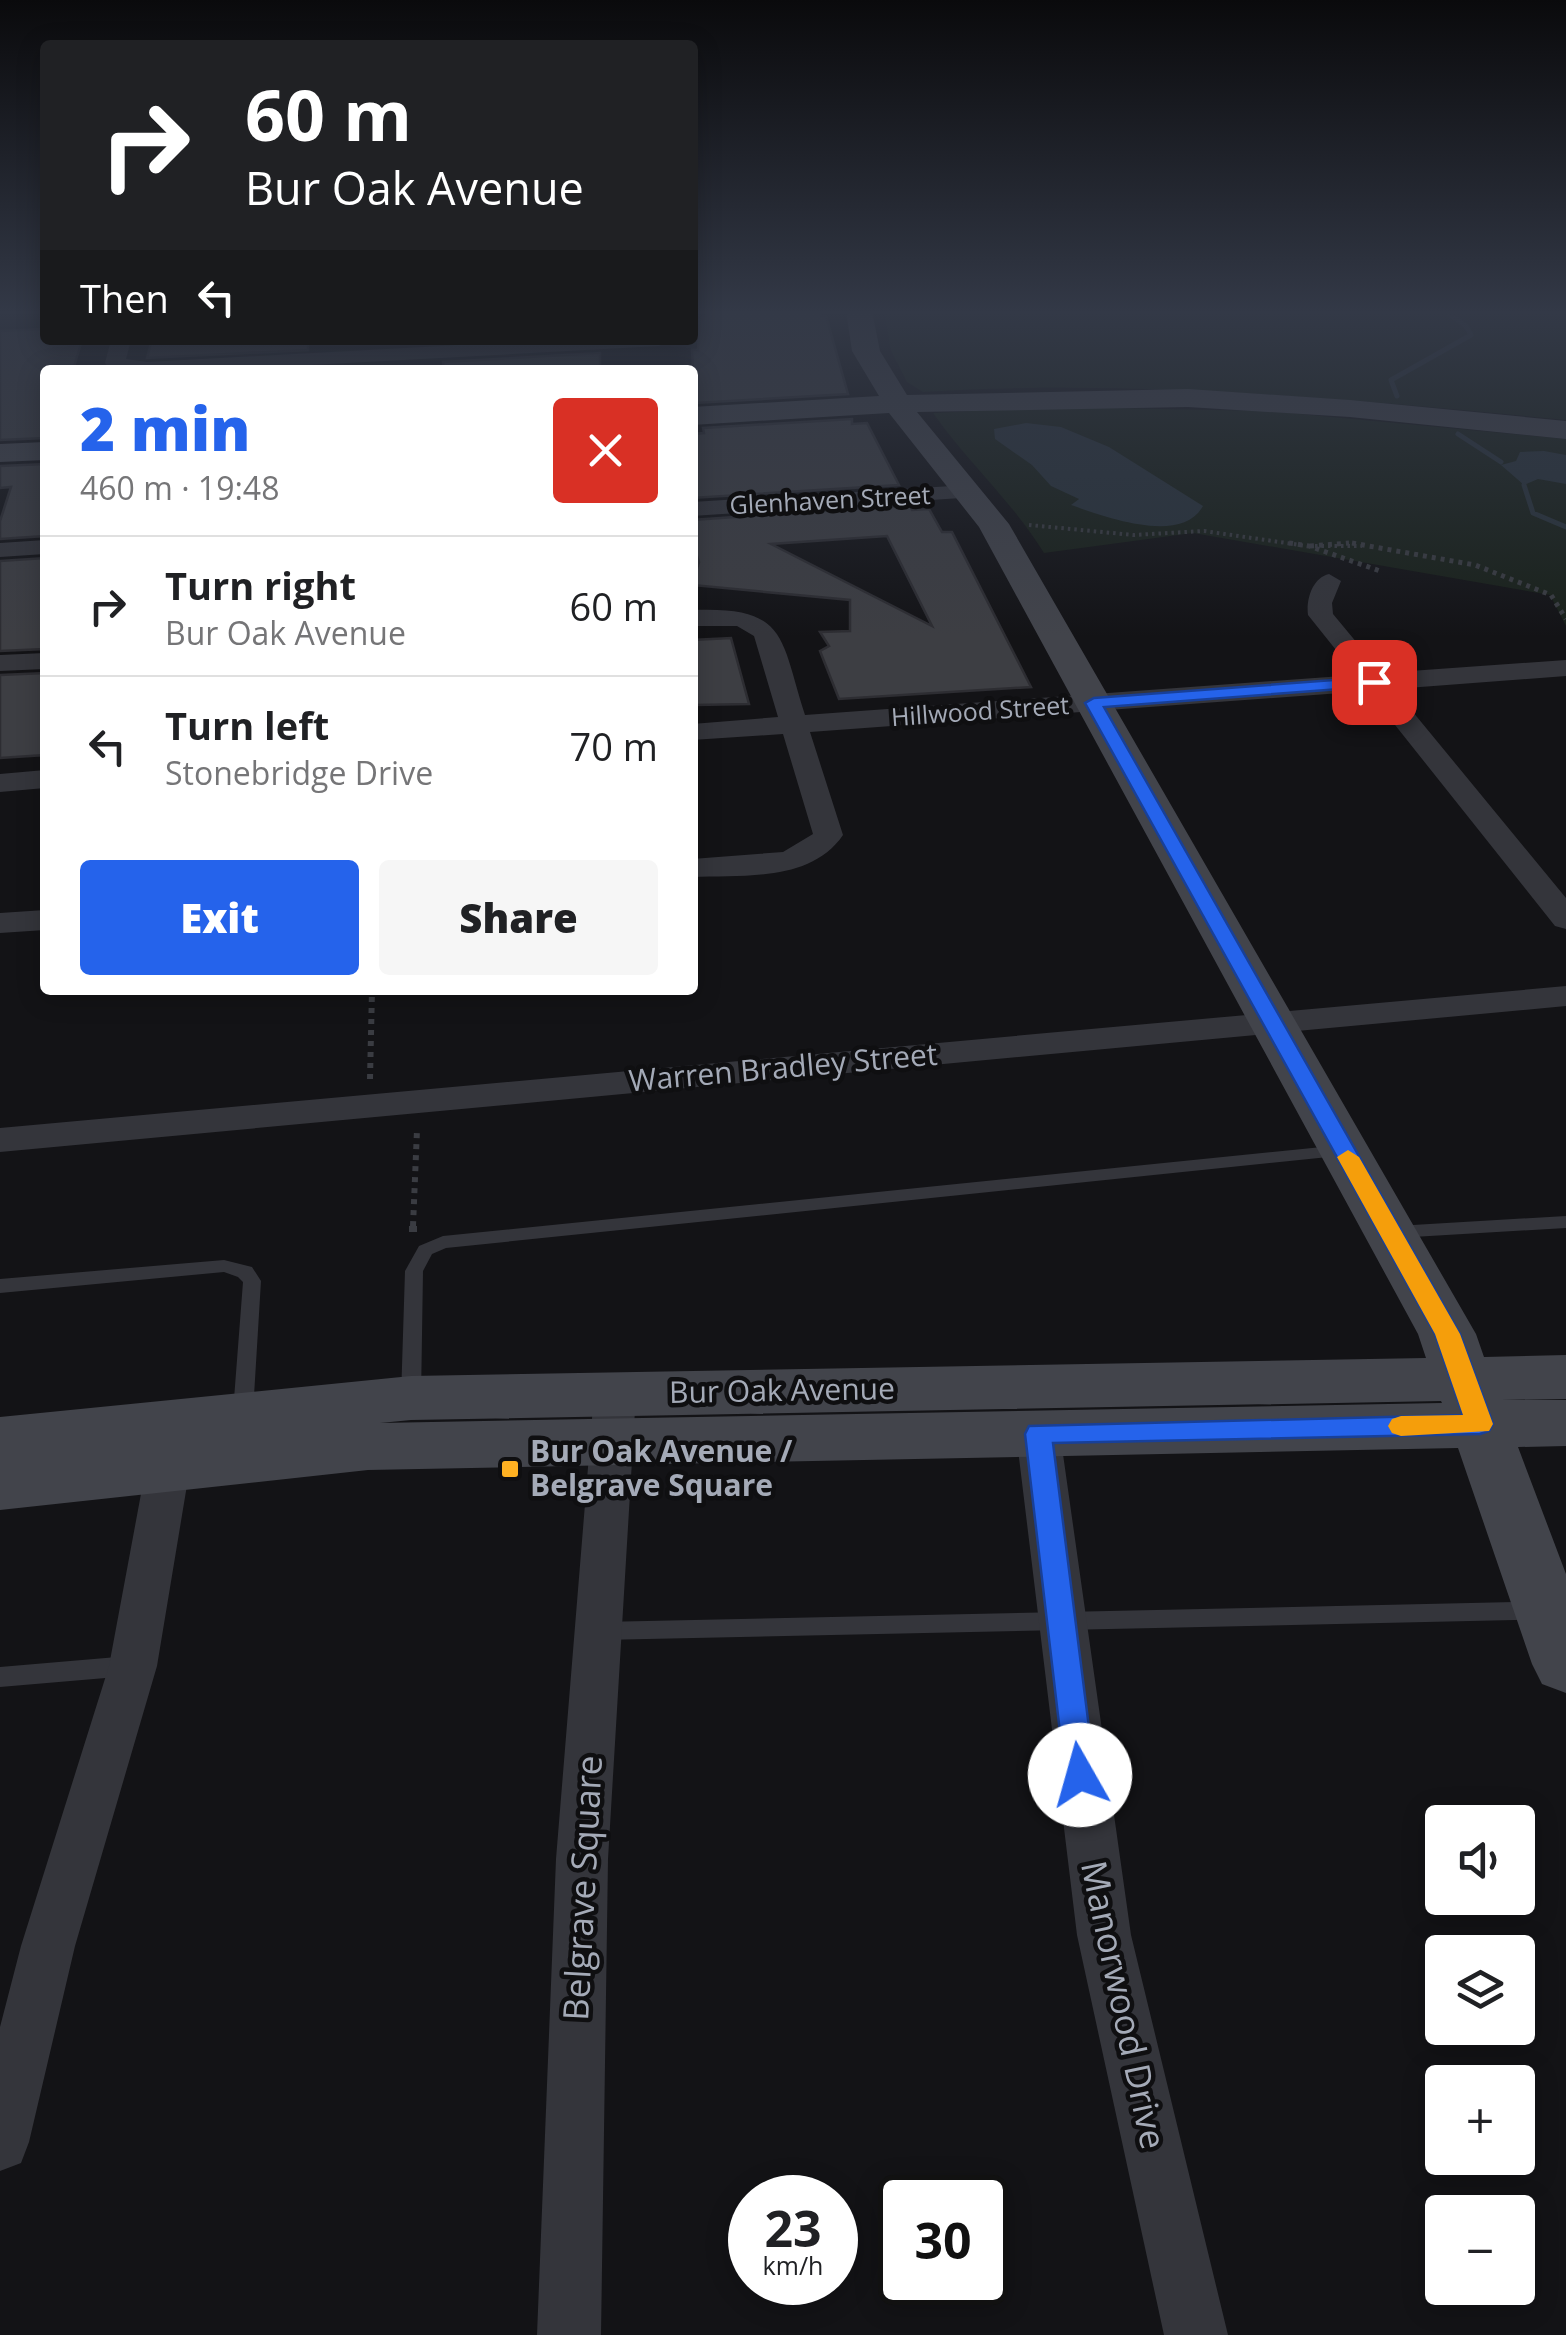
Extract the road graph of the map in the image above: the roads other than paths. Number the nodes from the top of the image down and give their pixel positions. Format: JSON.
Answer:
{"nodes":[{"id":1,"x":909,"y":420,"type":"edge"},
{"id":2,"x":1464,"y":420,"type":"edge"},
{"id":3,"x":1566,"y":430,"type":"edge"},
{"id":4,"x":40,"y":451,"type":"edge"},
{"id":5,"x":0,"y":454,"type":"edge"},
{"id":6,"x":968,"y":492,"type":"junction"},
{"id":7,"x":698,"y":509,"type":"edge"},
{"id":8,"x":40,"y":547,"type":"edge"},
{"id":9,"x":0,"y":550,"type":"edge"},
{"id":10,"x":1329,"y":580,"type":"dead end"},
{"id":11,"x":698,"y":618,"type":"edge"},
{"id":12,"x":40,"y":660,"type":"edge"},
{"id":13,"x":0,"y":664,"type":"edge"},
{"id":14,"x":1566,"y":668,"type":"edge"},
{"id":15,"x":1374,"y":682,"type":"junction"},
{"id":16,"x":1094,"y":703,"type":"junction"},
{"id":17,"x":795,"y":725,"type":"junction"},
{"id":18,"x":698,"y":732,"type":"edge"},
{"id":19,"x":40,"y":779,"type":"edge"},
{"id":20,"x":0,"y":782,"type":"edge"},
{"id":21,"x":698,"y":868,"type":"edge"},
{"id":22,"x":1566,"y":919,"type":"edge"},
{"id":23,"x":40,"y":920,"type":"edge"},
{"id":24,"x":0,"y":924,"type":"edge"},
{"id":25,"x":1566,"y":996,"type":"edge"},
{"id":26,"x":1273,"y":1024,"type":"junction"},
{"id":27,"x":0,"y":1140,"type":"edge"},
{"id":28,"x":1344,"y":1151,"type":"junction"},
{"id":29,"x":1566,"y":1222,"type":"edge"},
{"id":30,"x":1390,"y":1232,"type":"junction"},
{"id":31,"x":0,"y":1286,"type":"edge"},
{"id":32,"x":1566,"y":1376,"type":"edge"},
{"id":33,"x":412,"y":1398,"type":"junction"},
{"id":34,"x":1471,"y":1401,"type":"junction"},
{"id":35,"x":243,"y":1412,"type":"junction"},
{"id":36,"x":614,"y":1418,"type":"junction"},
{"id":37,"x":1566,"y":1423,"type":"edge"},
{"id":38,"x":1038,"y":1434,"type":"junction"},
{"id":39,"x":0,"y":1440,"type":"edge"},
{"id":40,"x":168,"y":1467,"type":"junction"},
{"id":41,"x":0,"y":1486,"type":"edge"},
{"id":42,"x":1062,"y":1622,"type":"junction"},
{"id":43,"x":1560,"y":1628,"type":"edge"},
{"id":44,"x":600,"y":1631,"type":"junction"},
{"id":45,"x":133,"y":1666,"type":"junction"},
{"id":46,"x":0,"y":1677,"type":"edge"},
{"id":47,"x":0,"y":2142,"type":"edge"},
{"id":48,"x":570,"y":2335,"type":"edge"},
{"id":49,"x":1196,"y":2335,"type":"edge"}],
"edges":[{"from":1,"to":6,"type":"street"},
{"from":2,"to":3,"type":"street"},
{"from":4,"to":5,"type":"street"},
{"from":6,"to":7,"type":"street","name":"Glenhaven Street"},
{"from":6,"to":16,"type":"street"},
{"from":8,"to":9,"type":"street"},
{"from":10,"to":15,"type":"street"},
{"from":11,"to":17,"type":"street"},
{"from":12,"to":13,"type":"street"},
{"from":14,"to":15,"type":"street","name":"Hillwood Street"},
{"from":15,"to":16,"type":"street","name":"Hillwood Street"},
{"from":15,"to":22,"type":"street"},
{"from":16,"to":17,"type":"street","name":"Hillwood Street"},
{"from":16,"to":26,"type":"street"},
{"from":17,"to":18,"type":"street","name":"Hillwood Street"},
{"from":17,"to":21,"type":"street"},
{"from":19,"to":20,"type":"street"},
{"from":23,"to":24,"type":"street"},
{"from":25,"to":26,"type":"street","name":"Warren Bradley Street"},
{"from":26,"to":27,"type":"street","name":"Warren Bradley Street"},
{"from":26,"to":28,"type":"street"},
{"from":28,"to":30,"type":"street"},
{"from":28,"to":33,"type":"lane"},
{"from":29,"to":30,"type":"lane"},
{"from":30,"to":34,"type":"street"},
{"from":31,"to":35,"type":"lane"},
{"from":32,"to":34,"type":"street","name":"Bur Oak Avenue"},
{"from":33,"to":35,"type":"street","name":"Bur Oak Avenue"},
{"from":33,"to":36,"type":"street","name":"Bur Oak Avenue"},
{"from":34,"to":36,"type":"street","name":"Bur Oak Avenue"},
{"from":34,"to":37,"type":"street","name":"Bur Oak Avenue"},
{"from":34,"to":38,"type":"street","name":"Bur Oak Avenue"},
{"from":34,"to":43,"type":"street"},
{"from":35,"to":39,"type":"street","name":"Bur Oak Avenue"},
{"from":36,"to":38,"type":"street","name":"Bur Oak Avenue"},
{"from":36,"to":40,"type":"street","name":"Bur Oak Avenue"},
{"from":36,"to":44,"type":"street","name":"Belgrave Square"},
{"from":38,"to":42,"type":"street","name":"Manorwood Drive"},
{"from":40,"to":41,"type":"street","name":"Bur Oak Avenue"},
{"from":40,"to":45,"type":"street"},
{"from":42,"to":43,"type":"lane"},
{"from":42,"to":44,"type":"lane"},
{"from":42,"to":49,"type":"street","name":"Manorwood Drive"},
{"from":44,"to":48,"type":"street","name":"Belgrave Square"},
{"from":45,"to":46,"type":"lane"},
{"from":45,"to":47,"type":"street"}]}
